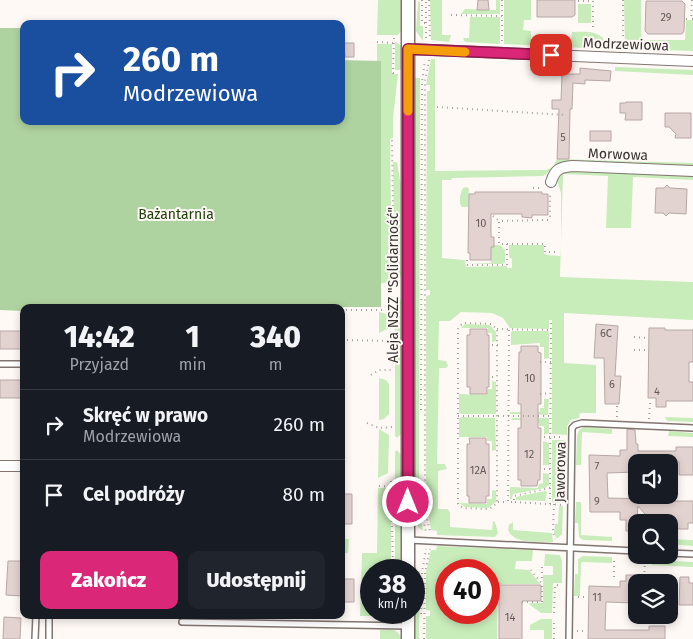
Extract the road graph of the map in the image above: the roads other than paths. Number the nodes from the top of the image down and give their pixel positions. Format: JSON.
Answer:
{"nodes":[{"id":1,"x":408,"y":0,"type":"edge"},
{"id":2,"x":408,"y":49,"type":"junction"},
{"id":3,"x":693,"y":61,"type":"edge"},
{"id":4,"x":693,"y":170,"type":"edge"},
{"id":5,"x":552,"y":182,"type":"dead end"},
{"id":6,"x":0,"y":364,"type":"edge"},
{"id":7,"x":20,"y":364,"type":"edge"},
{"id":8,"x":693,"y":428,"type":"edge"},
{"id":9,"x":0,"y":466,"type":"edge"},
{"id":10,"x":20,"y":466,"type":"edge"},
{"id":11,"x":408,"y":540,"type":"junction"},
{"id":12,"x":570,"y":548,"type":"junction"},
{"id":13,"x":628,"y":551,"type":"edge"},
{"id":14,"x":678,"y":553,"type":"edge"},
{"id":15,"x":693,"y":554,"type":"edge"},
{"id":16,"x":408,"y":559,"type":"edge"},
{"id":17,"x":36,"y":619,"type":"edge"},
{"id":18,"x":49,"y":619,"type":"edge"},
{"id":19,"x":182,"y":622,"type":"dead end"},
{"id":20,"x":408,"y":626,"type":"joint"},
{"id":21,"x":36,"y":639,"type":"edge"},
{"id":22,"x":49,"y":639,"type":"edge"},
{"id":23,"x":408,"y":639,"type":"edge"},
{"id":24,"x":569,"y":639,"type":"edge"}],
"edges":[{"from":1,"to":2,"type":"street","name":"Aleja NSZZ \"Solidarność\""},
{"from":2,"to":3,"type":"street","name":"Modrzewiowa"},
{"from":2,"to":11,"type":"street","name":"Aleja NSZZ \"Solidarność\""},
{"from":4,"to":5,"type":"street","name":"Morwowa"},
{"from":6,"to":7,"type":"lane"},
{"from":8,"to":12,"type":"lane","name":"Jaworowa"},
{"from":9,"to":10,"type":"street"},
{"from":11,"to":12,"type":"lane"},
{"from":11,"to":16,"type":"street","name":"Aleja NSZZ \"Solidarność\""},
{"from":12,"to":13,"type":"lane"},
{"from":12,"to":24,"type":"lane","name":"Jaworowa"},
{"from":14,"to":15,"type":"lane"},
{"from":17,"to":21,"type":"lane"},
{"from":18,"to":22,"type":"lane"},
{"from":19,"to":20,"type":"lane"},
{"from":20,"to":23,"type":"street"}]}
